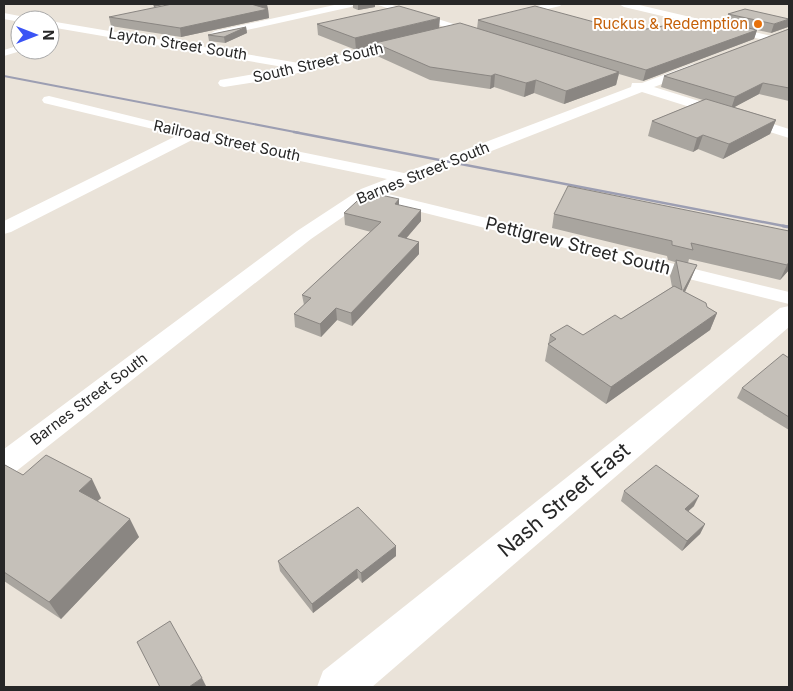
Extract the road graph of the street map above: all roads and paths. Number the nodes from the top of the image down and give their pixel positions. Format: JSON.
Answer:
{"nodes":[{"id":1,"x":351,"y":4,"type":"edge"},
{"id":2,"x":380,"y":4,"type":"edge"},
{"id":3,"x":557,"y":4,"type":"edge"},
{"id":4,"x":624,"y":4,"type":"edge"},
{"id":5,"x":503,"y":17,"type":"edge"},
{"id":6,"x":98,"y":23,"type":"dead end"},
{"id":7,"x":476,"y":24,"type":"dead end"},
{"id":8,"x":60,"y":25,"type":"edge"},
{"id":9,"x":78,"y":28,"type":"junction"},
{"id":10,"x":458,"y":28,"type":"junction"},
{"id":11,"x":789,"y":32,"type":"edge"},
{"id":12,"x":439,"y":33,"type":"edge"},
{"id":13,"x":60,"y":35,"type":"edge"},
{"id":14,"x":420,"y":38,"type":"edge"},
{"id":15,"x":771,"y":39,"type":"junction"},
{"id":16,"x":495,"y":40,"type":"edge"},
{"id":17,"x":789,"y":43,"type":"edge"},
{"id":18,"x":175,"y":44,"type":"junction"},
{"id":19,"x":744,"y":49,"type":"edge"},
{"id":20,"x":10,"y":51,"type":"edge"},
{"id":21,"x":5,"y":53,"type":"dead end"},
{"id":22,"x":707,"y":63,"type":"edge"},
{"id":23,"x":306,"y":67,"type":"junction"},
{"id":24,"x":624,"y":82,"type":"dead end"},
{"id":25,"x":224,"y":83,"type":"dead end"},
{"id":26,"x":643,"y":88,"type":"junction"},
{"id":27,"x":49,"y":100,"type":"dead end"},
{"id":28,"x":194,"y":133,"type":"junction"},
{"id":29,"x":789,"y":134,"type":"edge"},
{"id":30,"x":405,"y":178,"type":"junction"},
{"id":31,"x":366,"y":193,"type":"junction"},
{"id":32,"x":4,"y":228,"type":"edge"},
{"id":33,"x":789,"y":298,"type":"edge"},
{"id":34,"x":789,"y":314,"type":"edge"},
{"id":35,"x":4,"y":465,"type":"edge"},
{"id":36,"x":339,"y":687,"type":"edge"}],
"edges":[{"from":1,"to":18,"type":"street"},
{"from":2,"to":10,"type":"street"},
{"from":3,"to":5,"type":"street"},
{"from":4,"to":15,"type":"street"},
{"from":6,"to":9,"type":"street"},
{"from":7,"to":10,"type":"street"},
{"from":8,"to":9,"type":"street","name":"Layton Street South"},
{"from":9,"to":13,"type":"street"},
{"from":9,"to":18,"type":"street","name":"Layton Street South"},
{"from":10,"to":12,"type":"street"},
{"from":10,"to":16,"type":"street"},
{"from":11,"to":15,"type":"street"},
{"from":14,"to":23,"type":"street","name":"South Street South"},
{"from":15,"to":17,"type":"street"},
{"from":15,"to":19,"type":"street"},
{"from":18,"to":23,"type":"street","name":"Layton Street South"},
{"from":20,"to":21,"type":"street"},
{"from":22,"to":26,"type":"street","name":"Barnes Street South"},
{"from":23,"to":25,"type":"street","name":"South Street South"},
{"from":24,"to":26,"type":"street"},
{"from":26,"to":29,"type":"street"},
{"from":26,"to":30,"type":"street","name":"Barnes Street South"},
{"from":27,"to":28,"type":"street","name":"Railroad Street South"},
{"from":28,"to":30,"type":"street","name":"Railroad Street South"},
{"from":28,"to":32,"type":"street"},
{"from":30,"to":31,"type":"street","name":"Barnes Street South"},
{"from":31,"to":33,"type":"street","name":"Pettigrew Street South"},
{"from":31,"to":35,"type":"street","name":"Barnes Street South"},
{"from":34,"to":36,"type":"main road","name":"Nash Street East"}]}
